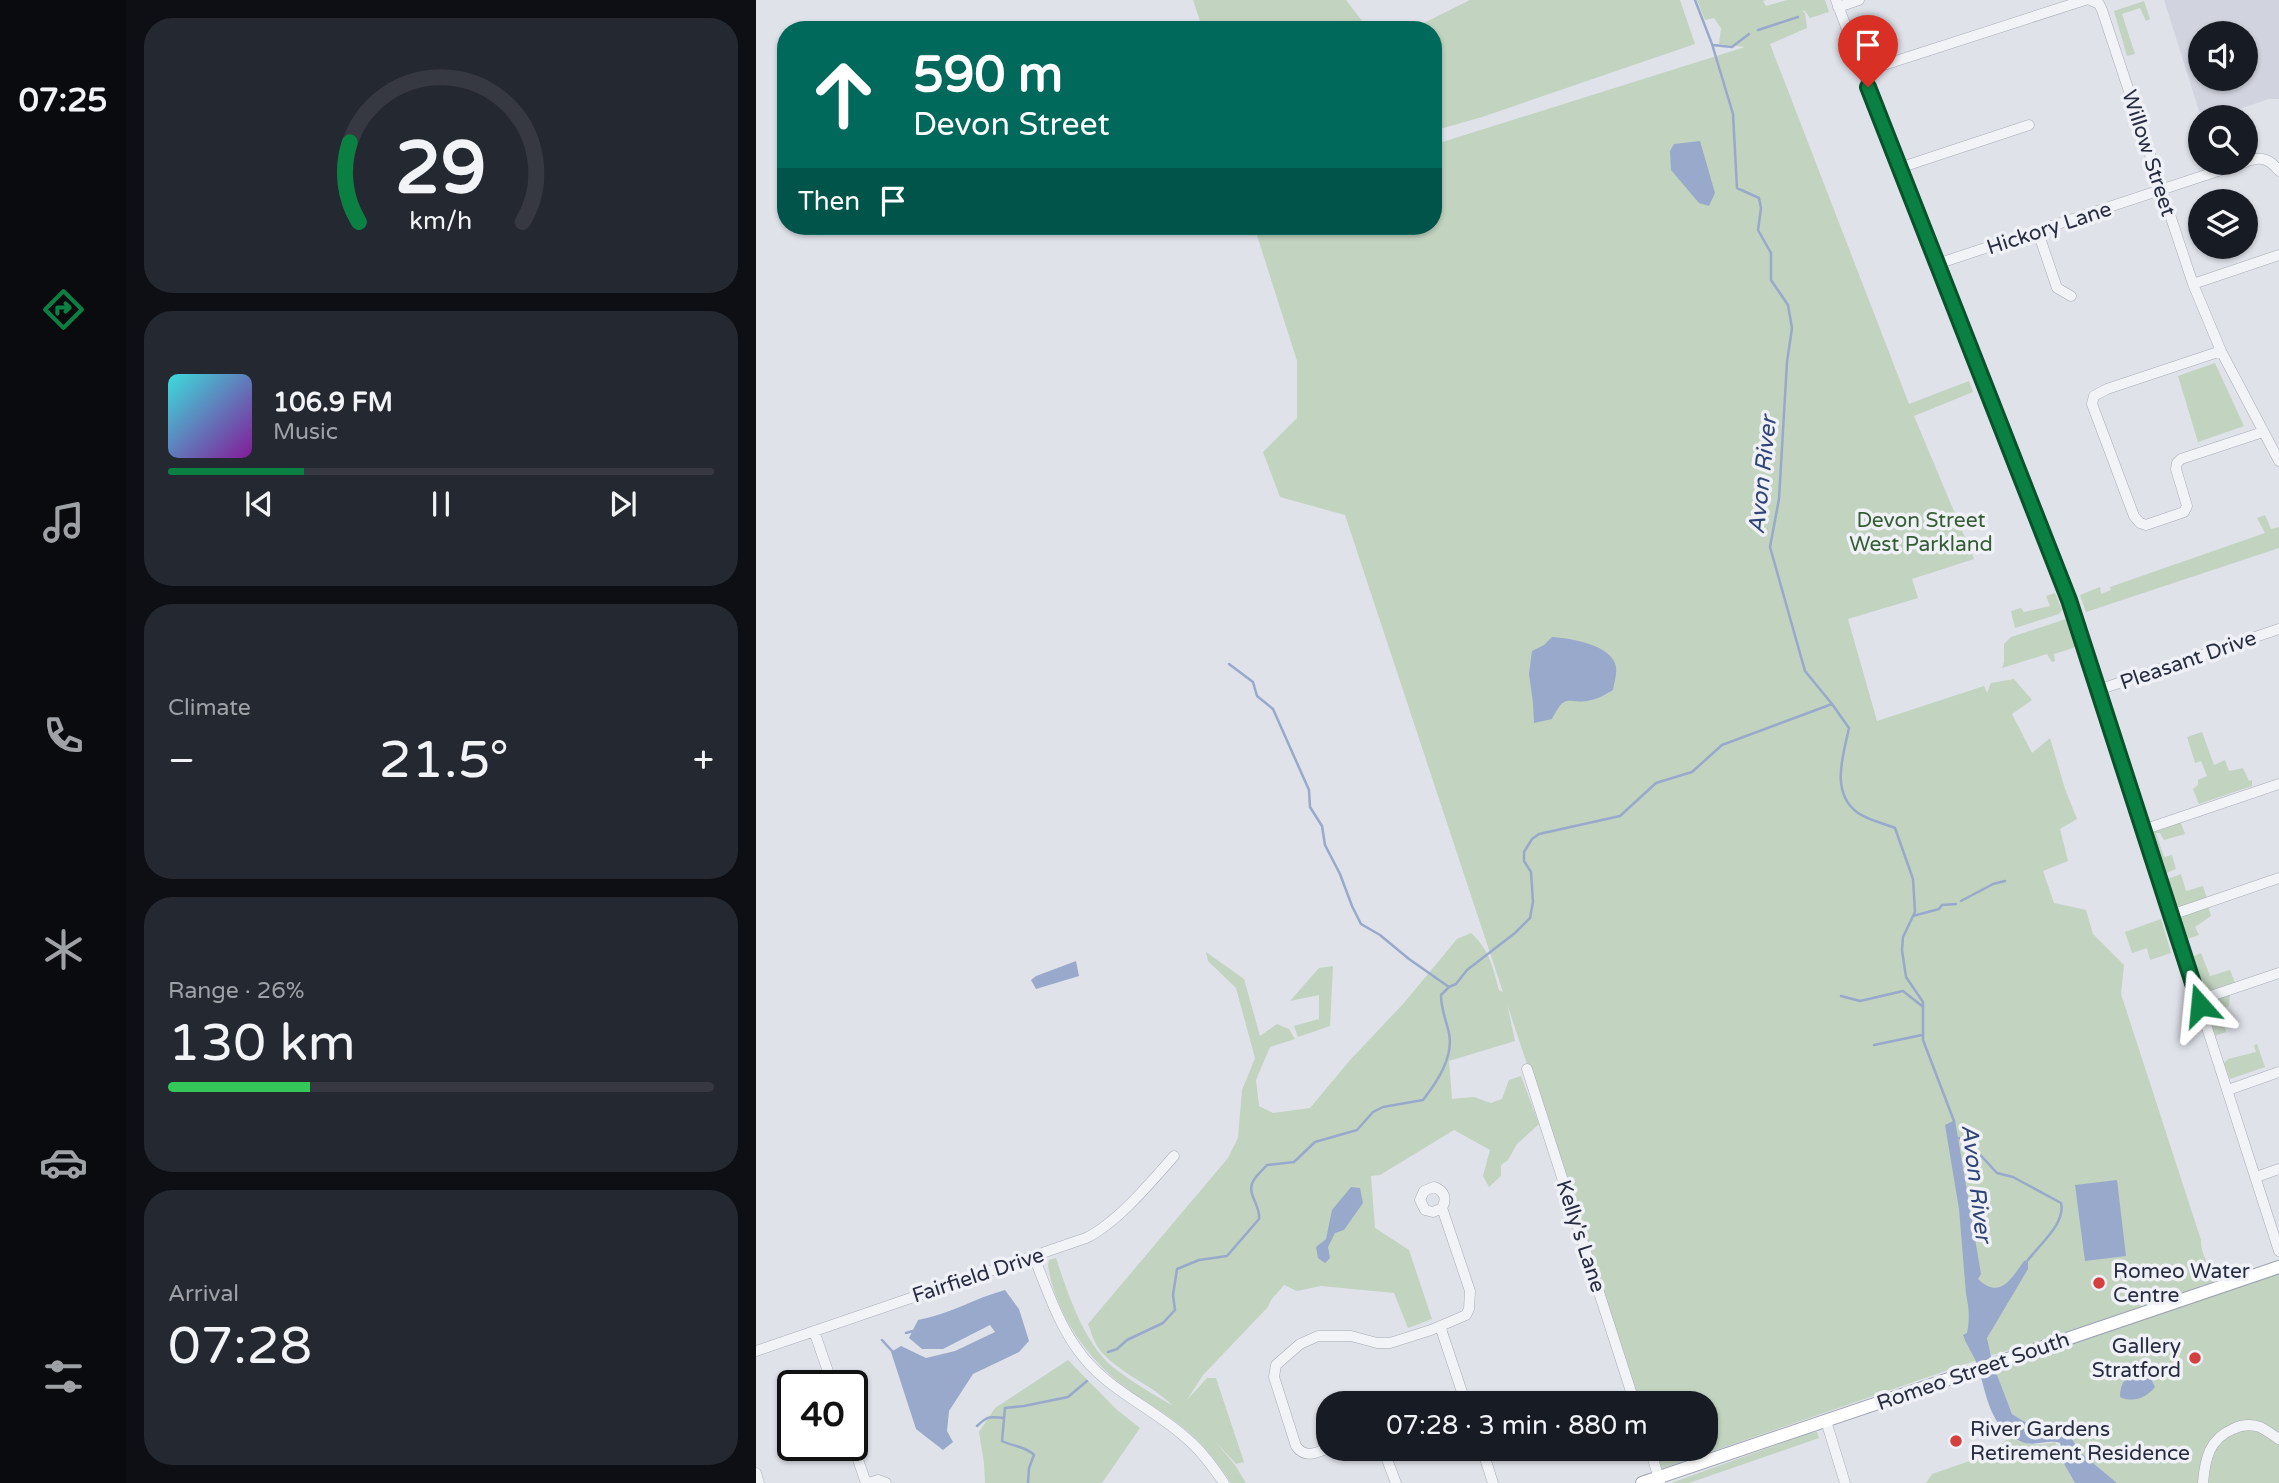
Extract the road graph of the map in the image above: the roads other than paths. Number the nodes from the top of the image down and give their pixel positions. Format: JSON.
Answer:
{"nodes":[{"id":1,"x":1859,"y":0,"type":"edge"},
{"id":2,"x":2087,"y":0,"type":"edge"},
{"id":3,"x":1837,"y":4,"type":"edge"},
{"id":4,"x":1862,"y":72,"type":"junction"},
{"id":5,"x":2029,"y":125,"type":"dead end"},
{"id":6,"x":2258,"y":157,"type":"edge"},
{"id":7,"x":1899,"y":167,"type":"junction"},
{"id":8,"x":2279,"y":171,"type":"edge"},
{"id":9,"x":2207,"y":175,"type":"edge"},
{"id":10,"x":2162,"y":191,"type":"junction"},
{"id":11,"x":2038,"y":232,"type":"junction"},
{"id":12,"x":2279,"y":255,"type":"edge"},
{"id":13,"x":1937,"y":264,"type":"junction"},
{"id":14,"x":2193,"y":284,"type":"junction"},
{"id":15,"x":2071,"y":296,"type":"dead end"},
{"id":16,"x":2221,"y":351,"type":"junction"},
{"id":17,"x":2263,"y":432,"type":"junction"},
{"id":18,"x":2279,"y":461,"type":"edge"},
{"id":19,"x":2279,"y":629,"type":"edge"},
{"id":20,"x":2098,"y":690,"type":"junction"},
{"id":21,"x":2279,"y":784,"type":"edge"},
{"id":22,"x":2143,"y":830,"type":"junction"},
{"id":23,"x":2279,"y":878,"type":"edge"},
{"id":24,"x":2171,"y":915,"type":"junction"},
{"id":25,"x":2279,"y":973,"type":"edge"},
{"id":26,"x":2199,"y":1000,"type":"junction"},
{"id":27,"x":1527,"y":1069,"type":"dead end"},
{"id":28,"x":2279,"y":1072,"type":"edge"},
{"id":29,"x":2228,"y":1090,"type":"junction"},
{"id":30,"x":1174,"y":1156,"type":"dead end"},
{"id":31,"x":2279,"y":1168,"type":"edge"},
{"id":32,"x":2256,"y":1177,"type":"junction"},
{"id":33,"x":1442,"y":1208,"type":"dead end"},
{"id":34,"x":2279,"y":1251,"type":"edge"},
{"id":35,"x":1034,"y":1257,"type":"junction"},
{"id":36,"x":2279,"y":1267,"type":"edge"},
{"id":37,"x":1440,"y":1326,"type":"junction"},
{"id":38,"x":814,"y":1331,"type":"junction"},
{"id":39,"x":756,"y":1351,"type":"edge"},
{"id":40,"x":827,"y":1370,"type":"edge"},
{"id":41,"x":1462,"y":1391,"type":"edge"},
{"id":42,"x":1631,"y":1391,"type":"edge"},
{"id":43,"x":1826,"y":1421,"type":"junction"},
{"id":44,"x":2279,"y":1438,"type":"edge"},
{"id":45,"x":1316,"y":1453,"type":"edge"},
{"id":46,"x":859,"y":1461,"type":"edge"},
{"id":47,"x":1388,"y":1461,"type":"edge"},
{"id":48,"x":1486,"y":1461,"type":"edge"},
{"id":49,"x":1653,"y":1461,"type":"edge"},
{"id":50,"x":756,"y":1473,"type":"edge"},
{"id":51,"x":1659,"y":1480,"type":"edge"},
{"id":52,"x":759,"y":1483,"type":"edge"},
{"id":53,"x":867,"y":1483,"type":"edge"},
{"id":54,"x":886,"y":1483,"type":"edge"},
{"id":55,"x":1224,"y":1483,"type":"edge"},
{"id":56,"x":1396,"y":1483,"type":"edge"},
{"id":57,"x":1493,"y":1483,"type":"edge"},
{"id":58,"x":1643,"y":1483,"type":"edge"},
{"id":59,"x":1845,"y":1483,"type":"edge"},
{"id":60,"x":2203,"y":1483,"type":"edge"}],
"edges":[{"from":1,"to":3,"type":"street"},
{"from":2,"to":4,"type":"street","name":"Willow Street"},
{"from":2,"to":10,"type":"street","name":"Willow Street"},
{"from":3,"to":4,"type":"street"},
{"from":4,"to":7,"type":"street"},
{"from":5,"to":7,"type":"street"},
{"from":6,"to":8,"type":"street"},
{"from":7,"to":13,"type":"street"},
{"from":9,"to":10,"type":"street","name":"Hickory Lane"},
{"from":10,"to":11,"type":"street","name":"Hickory Lane"},
{"from":10,"to":14,"type":"street","name":"Willow Street"},
{"from":11,"to":13,"type":"street","name":"Hickory Lane"},
{"from":11,"to":15,"type":"street"},
{"from":12,"to":14,"type":"street"},
{"from":13,"to":20,"type":"street"},
{"from":14,"to":16,"type":"street","name":"Willow Street"},
{"from":16,"to":17,"type":"street","name":"Willow Street"},
{"from":16,"to":17,"type":"street"},
{"from":17,"to":18,"type":"street","name":"Willow Street"},
{"from":19,"to":20,"type":"street","name":"Pleasant Drive"},
{"from":20,"to":22,"type":"street"},
{"from":21,"to":22,"type":"street"},
{"from":22,"to":24,"type":"street"},
{"from":23,"to":24,"type":"street"},
{"from":24,"to":26,"type":"street"},
{"from":25,"to":26,"type":"street"},
{"from":26,"to":29,"type":"street"},
{"from":27,"to":42,"type":"street","name":"Kelly's Lane"},
{"from":28,"to":29,"type":"street"},
{"from":29,"to":32,"type":"street"},
{"from":30,"to":35,"type":"street","name":"Fairfield Drive"},
{"from":31,"to":32,"type":"street"},
{"from":32,"to":34,"type":"street"},
{"from":33,"to":37,"type":"street"},
{"from":35,"to":38,"type":"street","name":"Fairfield Drive"},
{"from":35,"to":55,"type":"street"},
{"from":36,"to":43,"type":"main road","name":"Romeo Street South"},
{"from":37,"to":41,"type":"street"},
{"from":37,"to":45,"type":"street"},
{"from":38,"to":39,"type":"street","name":"Fairfield Drive"},
{"from":38,"to":40,"type":"street"},
{"from":43,"to":51,"type":"main road","name":"Romeo Street South"},
{"from":43,"to":59,"type":"street"},
{"from":44,"to":60,"type":"street"},
{"from":46,"to":53,"type":"street"},
{"from":47,"to":56,"type":"street"},
{"from":48,"to":57,"type":"street"},
{"from":49,"to":51,"type":"street"},
{"from":50,"to":52,"type":"street"},
{"from":51,"to":58,"type":"main road","name":"Romeo Street South"},
{"from":53,"to":54,"type":"street"}]}
